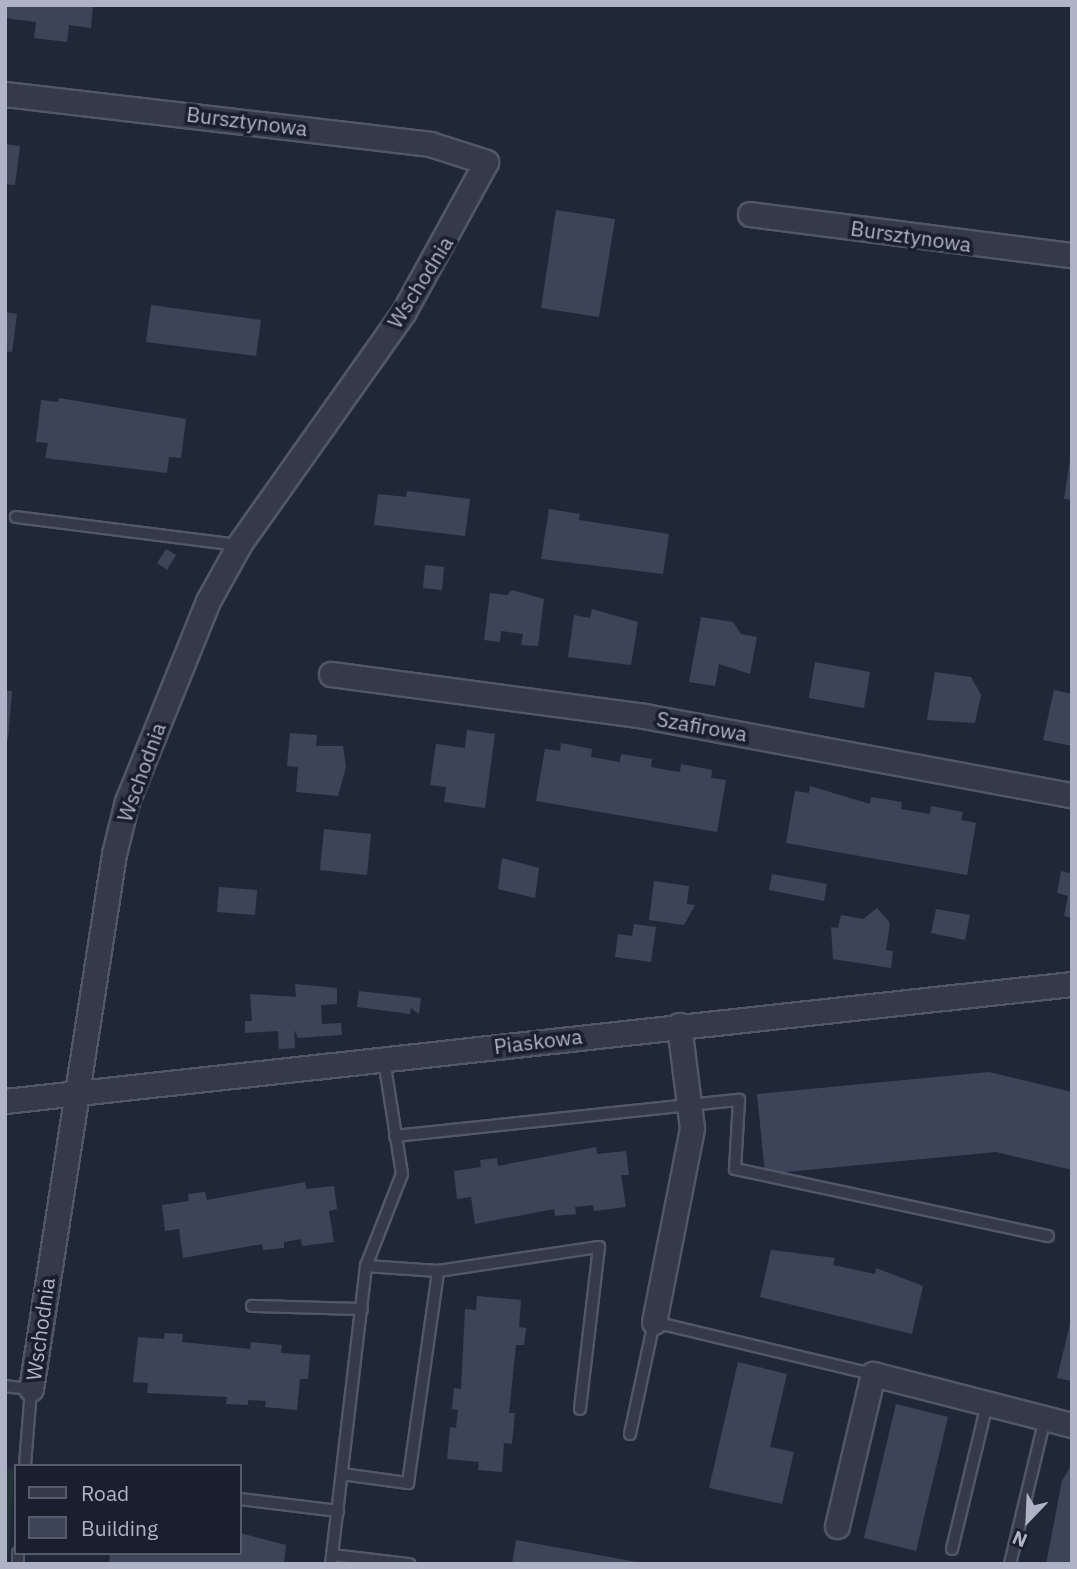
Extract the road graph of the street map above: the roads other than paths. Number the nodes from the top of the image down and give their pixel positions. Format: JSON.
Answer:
{"nodes":[{"id":1,"x":5,"y":94,"type":"edge"},
{"id":2,"x":486,"y":162,"type":"joint"},
{"id":3,"x":750,"y":214,"type":"dead end"},
{"id":4,"x":1072,"y":256,"type":"edge"},
{"id":5,"x":16,"y":517,"type":"dead end"},
{"id":6,"x":239,"y":545,"type":"junction"},
{"id":7,"x":331,"y":674,"type":"dead end"},
{"id":8,"x":1072,"y":795,"type":"edge"},
{"id":9,"x":1072,"y":984,"type":"edge"},
{"id":10,"x":679,"y":1025,"type":"junction"},
{"id":11,"x":384,"y":1060,"type":"junction"},
{"id":12,"x":77,"y":1095,"type":"junction"},
{"id":13,"x":5,"y":1101,"type":"edge"},
{"id":14,"x":691,"y":1104,"type":"junction"},
{"id":15,"x":395,"y":1136,"type":"junction"},
{"id":16,"x":1048,"y":1236,"type":"dead end"},
{"id":17,"x":366,"y":1266,"type":"junction"},
{"id":18,"x":438,"y":1271,"type":"junction"},
{"id":19,"x":252,"y":1306,"type":"dead end"},
{"id":20,"x":362,"y":1309,"type":"junction"},
{"id":21,"x":654,"y":1322,"type":"junction"},
{"id":22,"x":873,"y":1374,"type":"junction"},
{"id":23,"x":5,"y":1386,"type":"edge"},
{"id":24,"x":31,"y":1389,"type":"junction"},
{"id":25,"x":987,"y":1404,"type":"junction"},
{"id":26,"x":580,"y":1409,"type":"dead end"},
{"id":27,"x":1045,"y":1418,"type":"junction"},
{"id":28,"x":1072,"y":1424,"type":"edge"},
{"id":29,"x":629,"y":1434,"type":"dead end"},
{"id":30,"x":25,"y":1464,"type":"edge"},
{"id":31,"x":342,"y":1474,"type":"junction"},
{"id":32,"x":242,"y":1499,"type":"edge"},
{"id":33,"x":338,"y":1511,"type":"junction"},
{"id":34,"x":836,"y":1526,"type":"dead end"},
{"id":35,"x":952,"y":1549,"type":"dead end"},
{"id":36,"x":332,"y":1559,"type":"edge"},
{"id":37,"x":409,"y":1564,"type":"edge"},
{"id":38,"x":1010,"y":1564,"type":"edge"}],
"edges":[{"from":1,"to":2,"type":"street","name":"Bursztynowa"},
{"from":2,"to":6,"type":"street","name":"Wschodnia"},
{"from":3,"to":4,"type":"street","name":"Bursztynowa"},
{"from":5,"to":6,"type":"lane"},
{"from":6,"to":12,"type":"street","name":"Wschodnia"},
{"from":7,"to":8,"type":"street","name":"Szafirowa"},
{"from":9,"to":10,"type":"street","name":"Piaskowa"},
{"from":10,"to":11,"type":"street","name":"Piaskowa"},
{"from":10,"to":14,"type":"street"},
{"from":11,"to":12,"type":"street","name":"Piaskowa"},
{"from":11,"to":15,"type":"lane"},
{"from":12,"to":13,"type":"street","name":"Piaskowa"},
{"from":12,"to":24,"type":"street","name":"Wschodnia"},
{"from":14,"to":15,"type":"lane"},
{"from":14,"to":16,"type":"lane"},
{"from":14,"to":21,"type":"street"},
{"from":15,"to":17,"type":"lane"},
{"from":17,"to":18,"type":"lane"},
{"from":17,"to":20,"type":"lane"},
{"from":18,"to":26,"type":"lane"},
{"from":18,"to":31,"type":"lane"},
{"from":19,"to":20,"type":"lane"},
{"from":20,"to":31,"type":"lane"},
{"from":21,"to":22,"type":"lane"},
{"from":21,"to":29,"type":"lane"},
{"from":22,"to":25,"type":"street"},
{"from":22,"to":34,"type":"street"},
{"from":23,"to":24,"type":"lane"},
{"from":24,"to":30,"type":"lane","name":"Wschodnia"},
{"from":25,"to":27,"type":"street"},
{"from":25,"to":35,"type":"lane"},
{"from":27,"to":28,"type":"street"},
{"from":27,"to":38,"type":"lane"},
{"from":31,"to":33,"type":"lane"},
{"from":32,"to":33,"type":"lane"},
{"from":33,"to":36,"type":"lane"},
{"from":36,"to":37,"type":"lane"}]}
